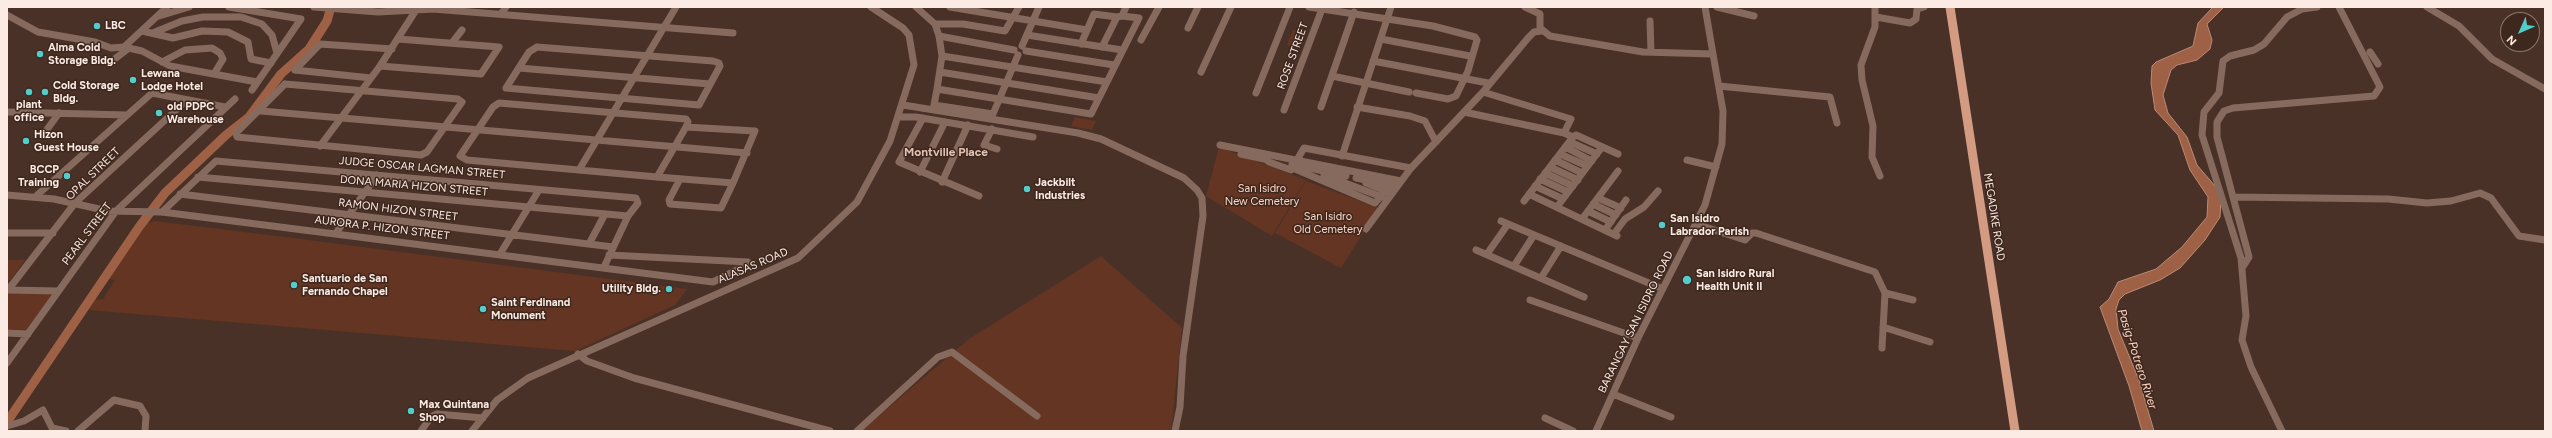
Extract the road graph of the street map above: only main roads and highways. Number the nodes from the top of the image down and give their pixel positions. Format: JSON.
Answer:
{"nodes":[{"id":1,"x":1950,"y":7,"type":"edge"},
{"id":2,"x":2015,"y":431,"type":"edge"}],
"edges":[{"from":1,"to":2,"type":"main road","name":"MEGADIKE ROAD"}]}
